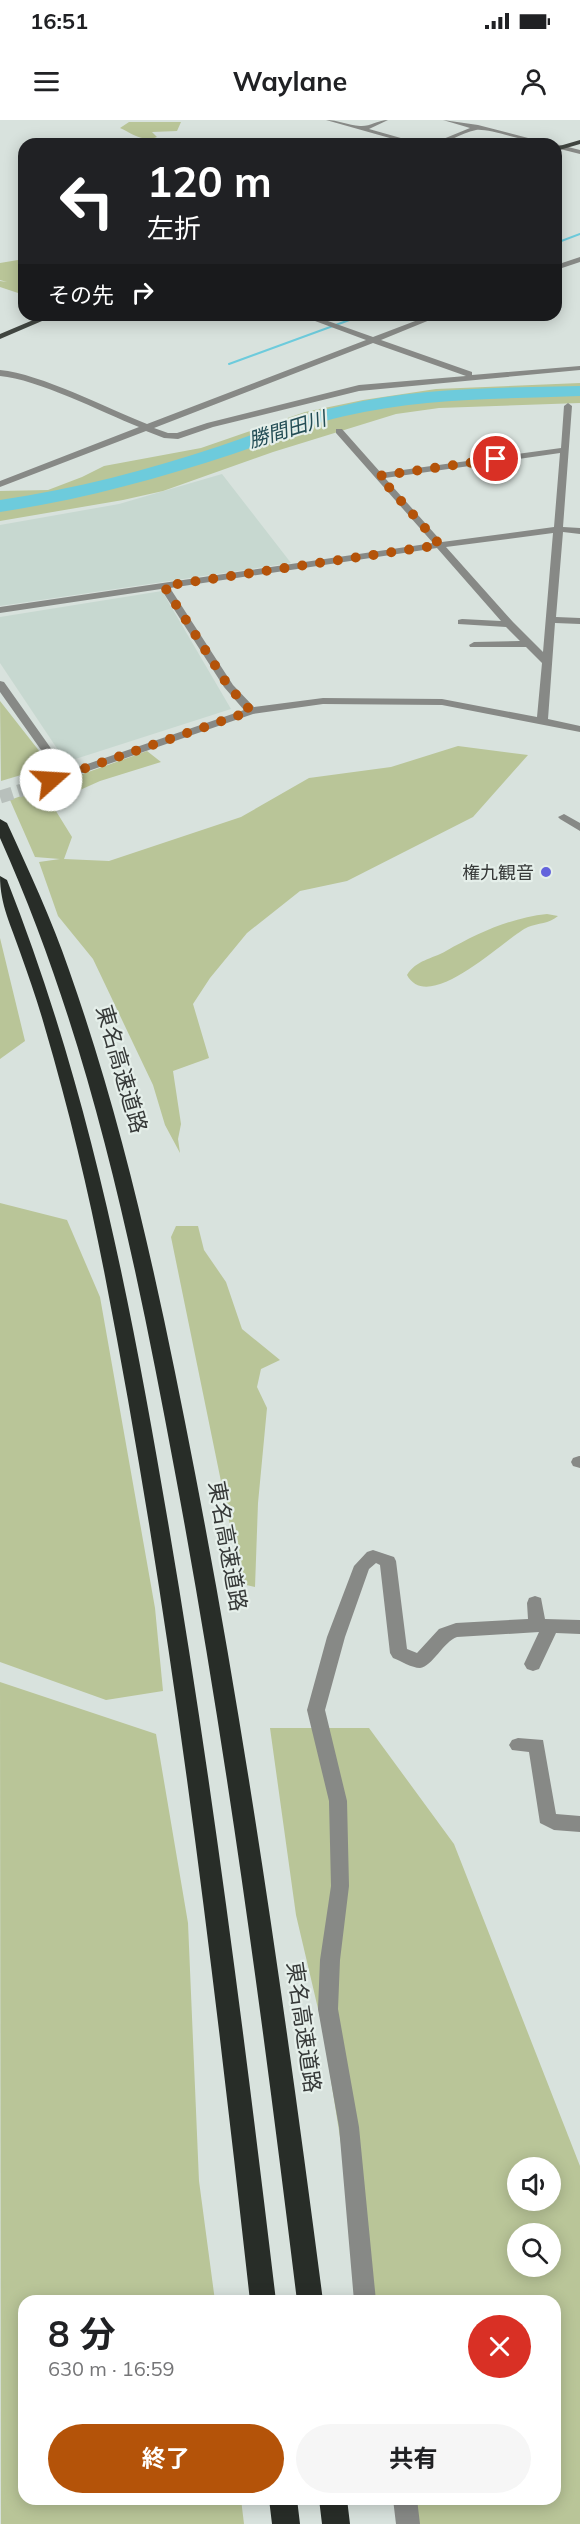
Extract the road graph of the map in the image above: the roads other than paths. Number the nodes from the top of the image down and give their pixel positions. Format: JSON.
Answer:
{"nodes":[{"id":1,"x":329,"y":120,"type":"edge"},
{"id":2,"x":385,"y":120,"type":"edge"},
{"id":3,"x":446,"y":120,"type":"edge"},
{"id":4,"x":478,"y":127,"type":"junction"},
{"id":5,"x":362,"y":129,"type":"junction"},
{"id":6,"x":396,"y":138,"type":"edge"},
{"id":7,"x":450,"y":138,"type":"edge"},
{"id":8,"x":523,"y":138,"type":"edge"},
{"id":9,"x":580,"y":142,"type":"edge"},
{"id":10,"x":562,"y":146,"type":"edge"},
{"id":11,"x":562,"y":148,"type":"edge"},
{"id":12,"x":580,"y":152,"type":"edge"},
{"id":13,"x":580,"y":259,"type":"edge"},
{"id":14,"x":562,"y":261,"type":"edge"},
{"id":15,"x":569,"y":263,"type":"junction"},
{"id":16,"x":562,"y":266,"type":"edge"},
{"id":17,"x":580,"y":267,"type":"edge"},
{"id":18,"x":37,"y":321,"type":"edge"},
{"id":19,"x":320,"y":321,"type":"edge"},
{"id":20,"x":422,"y":321,"type":"edge"},
{"id":21,"x":0,"y":336,"type":"edge"},
{"id":22,"x":373,"y":340,"type":"junction"},
{"id":23,"x":580,"y":368,"type":"edge"},
{"id":24,"x":0,"y":373,"type":"edge"},
{"id":25,"x":475,"y":376,"type":"junction"},
{"id":26,"x":568,"y":406,"type":"dead end"},
{"id":27,"x":146,"y":428,"type":"junction"},
{"id":28,"x":339,"y":430,"type":"dead end"},
{"id":29,"x":568,"y":445,"type":"junction"},
{"id":30,"x":0,"y":470,"type":"edge"},
{"id":31,"x":379,"y":476,"type":"junction"},
{"id":32,"x":18,"y":478,"type":"junction"},
{"id":33,"x":0,"y":484,"type":"edge"},
{"id":34,"x":559,"y":529,"type":"junction"},
{"id":35,"x":580,"y":531,"type":"edge"},
{"id":36,"x":440,"y":545,"type":"junction"},
{"id":37,"x":164,"y":586,"type":"junction"},
{"id":38,"x":0,"y":610,"type":"edge"},
{"id":39,"x":551,"y":620,"type":"junction"},
{"id":40,"x":580,"y":621,"type":"edge"},
{"id":41,"x":462,"y":622,"type":"dead end"},
{"id":42,"x":509,"y":624,"type":"junction"},
{"id":43,"x":528,"y":644,"type":"junction"},
{"id":44,"x":474,"y":645,"type":"dead end"},
{"id":45,"x":546,"y":661,"type":"junction"},
{"id":46,"x":0,"y":684,"type":"edge"},
{"id":47,"x":251,"y":711,"type":"junction"},
{"id":48,"x":542,"y":721,"type":"junction"},
{"id":49,"x":580,"y":729,"type":"edge"},
{"id":50,"x":64,"y":775,"type":"junction"},
{"id":51,"x":38,"y":785,"type":"tunnel mouth"},
{"id":52,"x":564,"y":818,"type":"dead end"},
{"id":53,"x":0,"y":823,"type":"edge"},
{"id":54,"x":580,"y":828,"type":"edge"},
{"id":55,"x":0,"y":880,"type":"edge"},
{"id":56,"x":535,"y":1603,"type":"dead end"},
{"id":57,"x":544,"y":1626,"type":"junction"},
{"id":58,"x":580,"y":1627,"type":"edge"},
{"id":59,"x":533,"y":1664,"type":"dead end"},
{"id":60,"x":518,"y":1745,"type":"dead end"},
{"id":61,"x":580,"y":1824,"type":"edge"},
{"id":62,"x":262,"y":2295,"type":"edge"},
{"id":63,"x":309,"y":2295,"type":"edge"},
{"id":64,"x":363,"y":2295,"type":"edge"},
{"id":65,"x":284,"y":2505,"type":"edge"},
{"id":66,"x":334,"y":2505,"type":"edge"},
{"id":67,"x":406,"y":2505,"type":"edge"},
{"id":68,"x":286,"y":2524,"type":"edge"},
{"id":69,"x":336,"y":2524,"type":"edge"},
{"id":70,"x":408,"y":2524,"type":"edge"}],
"edges":[{"from":1,"to":5,"type":"street"},
{"from":2,"to":5,"type":"street"},
{"from":3,"to":4,"type":"street"},
{"from":4,"to":7,"type":"street"},
{"from":4,"to":8,"type":"street"},
{"from":5,"to":6,"type":"street"},
{"from":9,"to":10,"type":"main road"},
{"from":11,"to":12,"type":"street"},
{"from":13,"to":15,"type":"street"},
{"from":14,"to":15,"type":"street"},
{"from":15,"to":16,"type":"street"},
{"from":15,"to":17,"type":"street"},
{"from":18,"to":21,"type":"main road"},
{"from":19,"to":22,"type":"street"},
{"from":20,"to":22,"type":"street"},
{"from":22,"to":25,"type":"street"},
{"from":22,"to":27,"type":"street"},
{"from":23,"to":25,"type":"street"},
{"from":24,"to":27,"type":"street"},
{"from":25,"to":27,"type":"street"},
{"from":26,"to":29,"type":"street"},
{"from":27,"to":32,"type":"street"},
{"from":28,"to":31,"type":"street"},
{"from":29,"to":31,"type":"street"},
{"from":29,"to":34,"type":"street"},
{"from":30,"to":32,"type":"street"},
{"from":31,"to":36,"type":"street"},
{"from":32,"to":33,"type":"street"},
{"from":34,"to":35,"type":"street"},
{"from":34,"to":36,"type":"street"},
{"from":34,"to":39,"type":"street"},
{"from":36,"to":37,"type":"street"},
{"from":36,"to":42,"type":"street"},
{"from":37,"to":38,"type":"street"},
{"from":37,"to":47,"type":"street"},
{"from":39,"to":40,"type":"street"},
{"from":39,"to":45,"type":"street"},
{"from":41,"to":42,"type":"street"},
{"from":42,"to":43,"type":"street"},
{"from":43,"to":44,"type":"street"},
{"from":43,"to":45,"type":"street"},
{"from":45,"to":48,"type":"street"},
{"from":46,"to":50,"type":"street"},
{"from":47,"to":48,"type":"street"},
{"from":47,"to":50,"type":"street"},
{"from":48,"to":49,"type":"street"},
{"from":50,"to":51,"type":"street"},
{"from":52,"to":54,"type":"street"},
{"from":53,"to":63,"type":"highway","name":"東名高速道路"},
{"from":55,"to":62,"type":"highway"},
{"from":56,"to":57,"type":"street"},
{"from":57,"to":58,"type":"street"},
{"from":57,"to":59,"type":"street"},
{"from":57,"to":64,"type":"street"},
{"from":60,"to":61,"type":"street"},
{"from":65,"to":68,"type":"highway"},
{"from":66,"to":69,"type":"highway"},
{"from":67,"to":70,"type":"street"}]}
